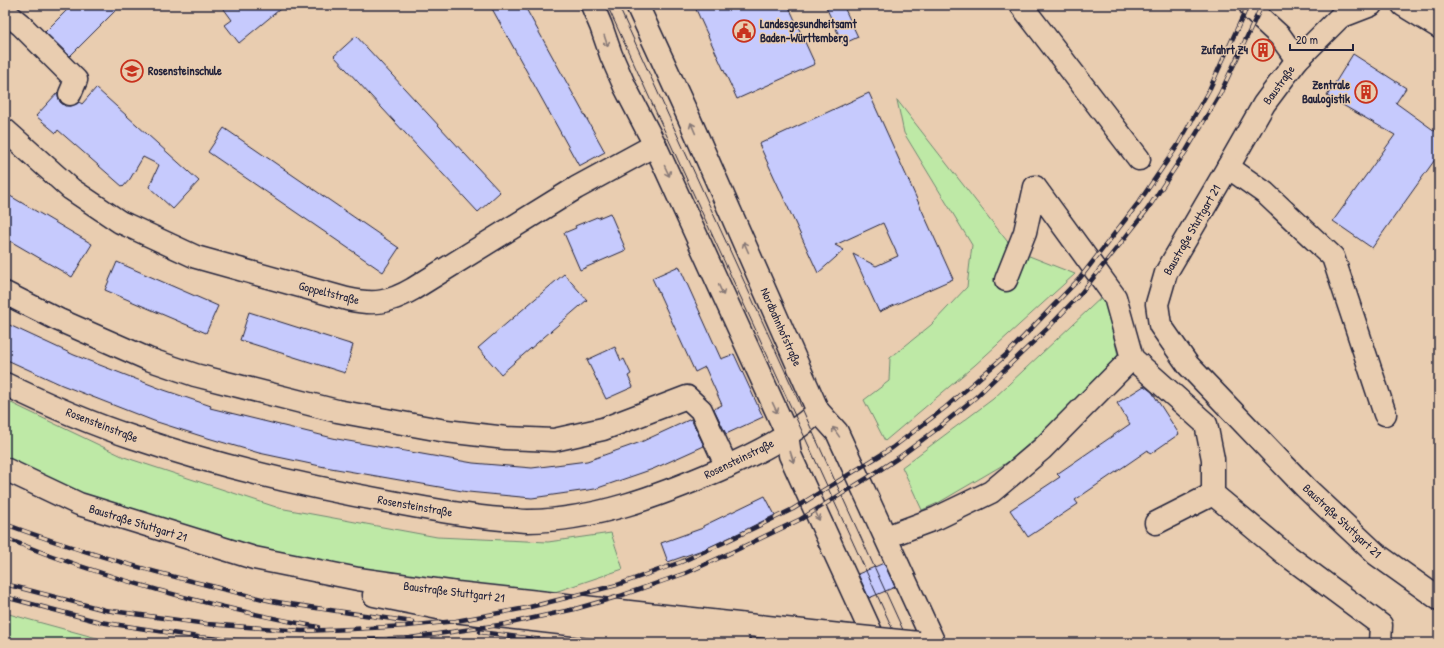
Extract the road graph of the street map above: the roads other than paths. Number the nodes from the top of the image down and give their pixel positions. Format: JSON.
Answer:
{"nodes":[{"id":1,"x":592,"y":5,"type":"edge"},
{"id":2,"x":636,"y":5,"type":"edge"},
{"id":3,"x":1021,"y":5,"type":"edge"},
{"id":4,"x":1370,"y":5,"type":"edge"},
{"id":5,"x":1403,"y":5,"type":"edge"},
{"id":6,"x":1252,"y":9,"type":"edge"},
{"id":7,"x":5,"y":12,"type":"edge"},
{"id":8,"x":1439,"y":27,"type":"edge"},
{"id":9,"x":1297,"y":60,"type":"junction"},
{"id":10,"x":70,"y":94,"type":"dead end"},
{"id":11,"x":5,"y":130,"type":"edge"},
{"id":12,"x":655,"y":145,"type":"junction"},
{"id":13,"x":1138,"y":159,"type":"dead end"},
{"id":14,"x":1228,"y":167,"type":"junction"},
{"id":15,"x":1006,"y":280,"type":"dead end"},
{"id":16,"x":5,"y":293,"type":"edge"},
{"id":17,"x":1132,"y":358,"type":"junction"},
{"id":18,"x":5,"y":384,"type":"edge"},
{"id":19,"x":818,"y":411,"type":"junction"},
{"id":20,"x":1384,"y":414,"type":"dead end"},
{"id":21,"x":787,"y":434,"type":"junction"},
{"id":22,"x":727,"y":466,"type":"junction"},
{"id":23,"x":5,"y":469,"type":"edge"},
{"id":24,"x":5,"y":484,"type":"edge"},
{"id":25,"x":1213,"y":494,"type":"junction"},
{"id":26,"x":1156,"y":524,"type":"dead end"},
{"id":27,"x":886,"y":537,"type":"junction"},
{"id":28,"x":1439,"y":599,"type":"edge"},
{"id":29,"x":739,"y":643,"type":"edge"},
{"id":30,"x":876,"y":643,"type":"edge"},
{"id":31,"x":919,"y":643,"type":"edge"},
{"id":32,"x":934,"y":643,"type":"edge"},
{"id":33,"x":1380,"y":643,"type":"edge"}],
"edges":[{"from":1,"to":12,"type":"street","one_way":true},
{"from":19,"to":2,"type":"street","name":"Nordbahnhofstraße","one_way":true},
{"from":3,"to":13,"type":"street"},
{"from":4,"to":9,"type":"street"},
{"from":5,"to":8,"type":"street"},
{"from":6,"to":9,"type":"street","name":"Baustraße"},
{"from":7,"to":10,"type":"street"},
{"from":9,"to":14,"type":"street","name":"Baustraße"},
{"from":11,"to":12,"type":"street","name":"Goppeltstraße"},
{"from":12,"to":21,"type":"street","one_way":true},
{"from":14,"to":20,"type":"street"},
{"from":14,"to":28,"type":"street","name":"Baustraße Stuttgart 21"},
{"from":15,"to":17,"type":"street"},
{"from":16,"to":22,"type":"street"},
{"from":17,"to":25,"type":"street"},
{"from":17,"to":27,"type":"street"},
{"from":18,"to":22,"type":"street","name":"Rosensteinstraße"},
{"from":19,"to":21,"type":"street","name":"Rosensteinstraße"},
{"from":27,"to":19,"type":"street","name":"Nordbahnhofstraße","one_way":true},
{"from":21,"to":22,"type":"street","name":"Rosensteinstraße"},
{"from":21,"to":30,"type":"street","one_way":true},
{"from":23,"to":31,"type":"street","name":"Baustraße Stuttgart 21","bridge":true},
{"from":24,"to":29,"type":"street","name":"Baustraße Stuttgart 21"},
{"from":25,"to":26,"type":"street"},
{"from":25,"to":33,"type":"street"},
{"from":27,"to":32,"type":"street","name":"Nordbahnhofstraße"}]}
